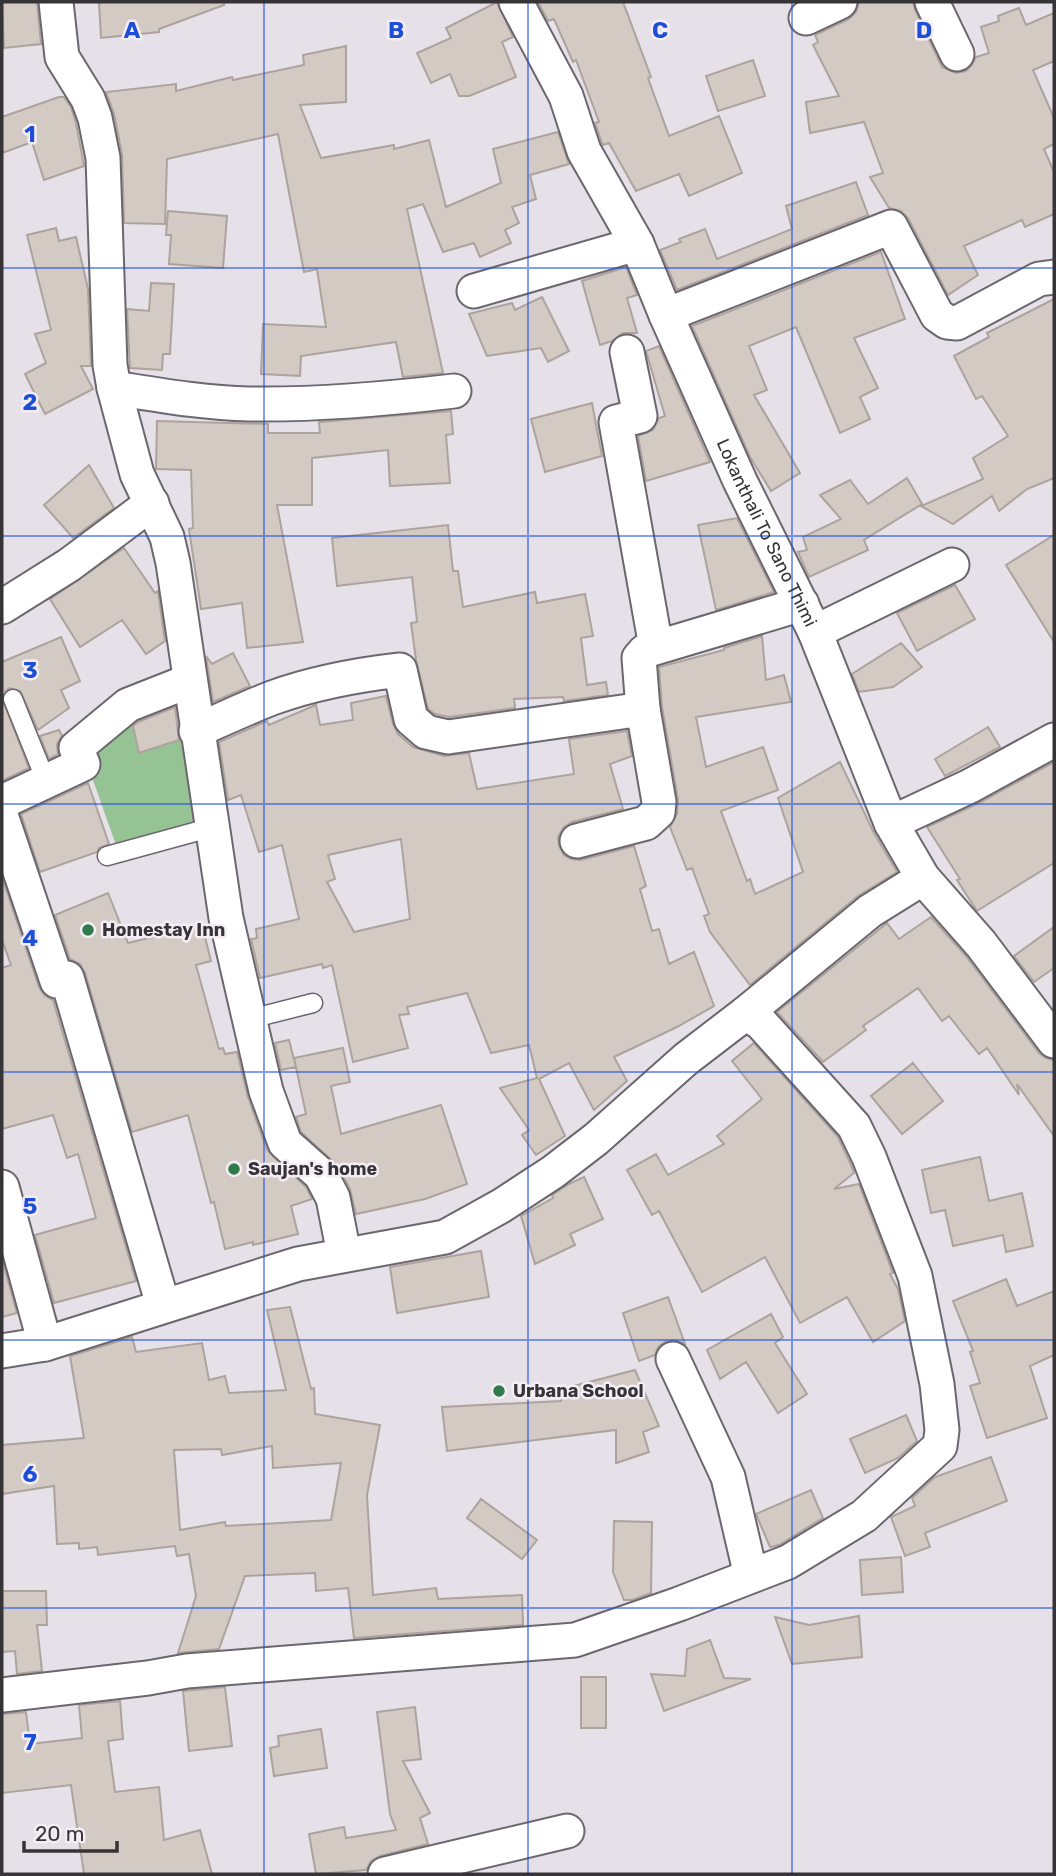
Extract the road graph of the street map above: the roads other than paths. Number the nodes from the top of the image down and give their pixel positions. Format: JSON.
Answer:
{"nodes":[{"id":1,"x":56,"y":2,"type":"edge"},
{"id":2,"x":516,"y":2,"type":"edge"},
{"id":3,"x":840,"y":2,"type":"edge"},
{"id":4,"x":932,"y":2,"type":"edge"},
{"id":5,"x":806,"y":19,"type":"dead end"},
{"id":6,"x":957,"y":54,"type":"dead end"},
{"id":7,"x":637,"y":244,"type":"junction"},
{"id":8,"x":1054,"y":277,"type":"edge"},
{"id":9,"x":474,"y":291,"type":"dead end"},
{"id":10,"x":666,"y":315,"type":"junction"},
{"id":11,"x":626,"y":352,"type":"dead end"},
{"id":12,"x":114,"y":388,"type":"junction"},
{"id":13,"x":454,"y":391,"type":"dead end"},
{"id":14,"x":152,"y":503,"type":"junction"},
{"id":15,"x":952,"y":565,"type":"dead end"},
{"id":16,"x":2,"y":607,"type":"edge"},
{"id":17,"x":808,"y":618,"type":"junction"},
{"id":18,"x":656,"y":647,"type":"junction"},
{"id":19,"x":189,"y":681,"type":"junction"},
{"id":20,"x":13,"y":699,"type":"dead end"},
{"id":21,"x":643,"y":709,"type":"junction"},
{"id":22,"x":196,"y":731,"type":"junction"},
{"id":23,"x":1054,"y":740,"type":"edge"},
{"id":24,"x":46,"y":781,"type":"junction"},
{"id":25,"x":2,"y":802,"type":"edge"},
{"id":26,"x":2,"y":818,"type":"edge"},
{"id":27,"x":891,"y":823,"type":"junction"},
{"id":28,"x":213,"y":827,"type":"junction"},
{"id":29,"x":577,"y":841,"type":"dead end"},
{"id":30,"x":107,"y":856,"type":"dead end"},
{"id":31,"x":923,"y":878,"type":"junction"},
{"id":32,"x":313,"y":1003,"type":"dead end"},
{"id":33,"x":746,"y":1013,"type":"junction"},
{"id":34,"x":250,"y":1019,"type":"junction"},
{"id":35,"x":1054,"y":1041,"type":"edge"},
{"id":36,"x":2,"y":1187,"type":"edge"},
{"id":37,"x":344,"y":1254,"type":"junction"},
{"id":38,"x":163,"y":1305,"type":"junction"},
{"id":39,"x":45,"y":1343,"type":"junction"},
{"id":40,"x":2,"y":1351,"type":"edge"},
{"id":41,"x":673,"y":1360,"type":"dead end"},
{"id":42,"x":751,"y":1576,"type":"junction"},
{"id":43,"x":2,"y":1695,"type":"edge"},
{"id":44,"x":567,"y":1831,"type":"dead end"},
{"id":45,"x":385,"y":1874,"type":"edge"}],
"edges":[{"from":1,"to":12,"type":"street"},
{"from":2,"to":7,"type":"street","name":"Lokanthali To Sano Thimi"},
{"from":3,"to":5,"type":"street"},
{"from":4,"to":6,"type":"street"},
{"from":7,"to":9,"type":"street"},
{"from":7,"to":10,"type":"street","name":"Lokanthali To Sano Thimi"},
{"from":8,"to":10,"type":"street"},
{"from":10,"to":17,"type":"street","name":"Lokanthali To Sano Thimi"},
{"from":11,"to":18,"type":"street"},
{"from":12,"to":13,"type":"street"},
{"from":12,"to":14,"type":"street"},
{"from":14,"to":16,"type":"street"},
{"from":14,"to":19,"type":"street"},
{"from":15,"to":17,"type":"street"},
{"from":17,"to":18,"type":"street"},
{"from":17,"to":27,"type":"street","name":"Lokanthali To Sano Thimi"},
{"from":18,"to":21,"type":"street"},
{"from":19,"to":22,"type":"street"},
{"from":19,"to":24,"type":"street"},
{"from":20,"to":24,"type":"lane"},
{"from":21,"to":22,"type":"street"},
{"from":21,"to":29,"type":"street"},
{"from":22,"to":28,"type":"street"},
{"from":23,"to":27,"type":"street"},
{"from":24,"to":25,"type":"street"},
{"from":26,"to":38,"type":"street"},
{"from":27,"to":31,"type":"street","name":"Lokanthali To Sano Thimi"},
{"from":28,"to":30,"type":"lane"},
{"from":28,"to":34,"type":"street"},
{"from":31,"to":33,"type":"street"},
{"from":31,"to":35,"type":"street","name":"Lokanthali To Sano Thimi"},
{"from":32,"to":34,"type":"lane"},
{"from":33,"to":37,"type":"street"},
{"from":33,"to":42,"type":"street"},
{"from":34,"to":37,"type":"street"},
{"from":36,"to":39,"type":"street"},
{"from":37,"to":38,"type":"street"},
{"from":38,"to":39,"type":"street"},
{"from":39,"to":40,"type":"street"},
{"from":41,"to":42,"type":"street"},
{"from":42,"to":43,"type":"street"},
{"from":44,"to":45,"type":"street"}]}
